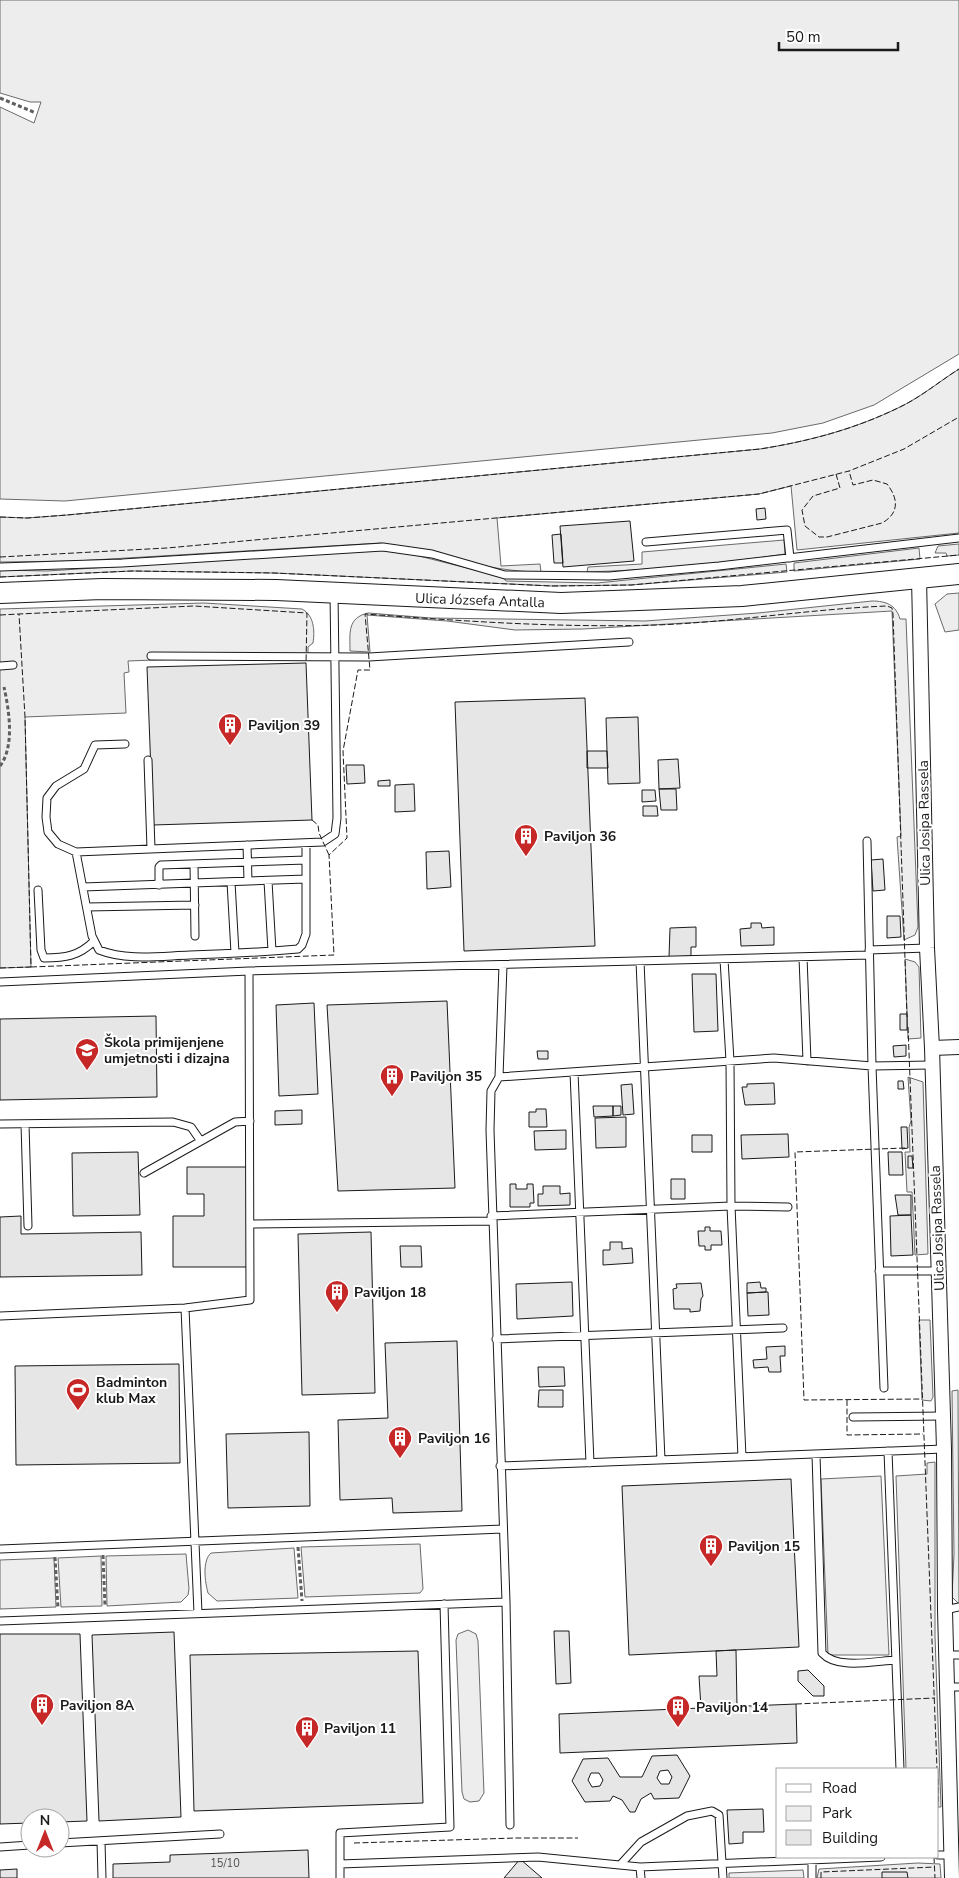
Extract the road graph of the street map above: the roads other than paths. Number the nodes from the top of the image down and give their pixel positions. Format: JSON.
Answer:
{"nodes":[{"id":1,"x":959,"y":538,"type":"edge"},
{"id":2,"x":646,"y":542,"type":"dead end"},
{"id":3,"x":790,"y":558,"type":"junction"},
{"id":4,"x":0,"y":566,"type":"edge"},
{"id":5,"x":959,"y":574,"type":"edge"},
{"id":6,"x":919,"y":578,"type":"junction"},
{"id":7,"x":0,"y":593,"type":"edge"},
{"id":8,"x":334,"y":593,"type":"junction"},
{"id":9,"x":629,"y":642,"type":"dead end"},
{"id":10,"x":336,"y":655,"type":"junction"},
{"id":11,"x":151,"y":656,"type":"dead end"},
{"id":12,"x":13,"y":665,"type":"dead end"},
{"id":13,"x":0,"y":666,"type":"edge"},
{"id":14,"x":125,"y":744,"type":"dead end"},
{"id":15,"x":148,"y":760,"type":"dead end"},
{"id":16,"x":867,"y":841,"type":"dead end"},
{"id":17,"x":306,"y":843,"type":"junction"},
{"id":18,"x":247,"y":845,"type":"junction"},
{"id":19,"x":151,"y":849,"type":"junction"},
{"id":20,"x":76,"y":852,"type":"junction"},
{"id":21,"x":306,"y":860,"type":"junction"},
{"id":22,"x":248,"y":862,"type":"junction"},
{"id":23,"x":194,"y":864,"type":"junction"},
{"id":24,"x":306,"y":879,"type":"junction"},
{"id":25,"x":248,"y":881,"type":"junction"},
{"id":26,"x":268,"y":881,"type":"junction"},
{"id":27,"x":231,"y":882,"type":"junction"},
{"id":28,"x":194,"y":884,"type":"junction"},
{"id":29,"x":159,"y":885,"type":"junction"},
{"id":30,"x":83,"y":888,"type":"junction"},
{"id":31,"x":38,"y":890,"type":"dead end"},
{"id":32,"x":195,"y":905,"type":"junction"},
{"id":33,"x":86,"y":907,"type":"junction"},
{"id":34,"x":196,"y":936,"type":"dead end"},
{"id":35,"x":94,"y":941,"type":"junction"},
{"id":36,"x":927,"y":948,"type":"junction"},
{"id":37,"x":272,"y":951,"type":"junction"},
{"id":38,"x":235,"y":953,"type":"junction"},
{"id":39,"x":869,"y":953,"type":"junction"},
{"id":40,"x":803,"y":957,"type":"junction"},
{"id":41,"x":724,"y":959,"type":"junction"},
{"id":42,"x":640,"y":961,"type":"junction"},
{"id":43,"x":503,"y":965,"type":"junction"},
{"id":44,"x":249,"y":971,"type":"junction"},
{"id":45,"x":0,"y":982,"type":"edge"},
{"id":46,"x":959,"y":1047,"type":"edge"},
{"id":47,"x":932,"y":1048,"type":"junction"},
{"id":48,"x":730,"y":1061,"type":"junction"},
{"id":49,"x":807,"y":1061,"type":"junction"},
{"id":50,"x":931,"y":1065,"type":"junction"},
{"id":51,"x":872,"y":1066,"type":"junction"},
{"id":52,"x":644,"y":1067,"type":"junction"},
{"id":53,"x":574,"y":1072,"type":"junction"},
{"id":54,"x":499,"y":1077,"type":"junction"},
{"id":55,"x":250,"y":1121,"type":"junction"},
{"id":56,"x":0,"y":1124,"type":"edge"},
{"id":57,"x":25,"y":1124,"type":"junction"},
{"id":58,"x":200,"y":1140,"type":"junction"},
{"id":59,"x":144,"y":1173,"type":"dead end"},
{"id":60,"x":731,"y":1206,"type":"junction"},
{"id":61,"x":788,"y":1207,"type":"dead end"},
{"id":62,"x":650,"y":1210,"type":"junction"},
{"id":63,"x":581,"y":1214,"type":"junction"},
{"id":64,"x":491,"y":1218,"type":"junction"},
{"id":65,"x":250,"y":1224,"type":"junction"},
{"id":66,"x":28,"y":1226,"type":"dead end"},
{"id":67,"x":880,"y":1271,"type":"junction"},
{"id":68,"x":939,"y":1271,"type":"junction"},
{"id":69,"x":185,"y":1308,"type":"junction"},
{"id":70,"x":0,"y":1316,"type":"edge"},
{"id":71,"x":783,"y":1328,"type":"dead end"},
{"id":72,"x":735,"y":1330,"type":"junction"},
{"id":73,"x":656,"y":1333,"type":"junction"},
{"id":74,"x":585,"y":1335,"type":"junction"},
{"id":75,"x":496,"y":1339,"type":"junction"},
{"id":76,"x":884,"y":1388,"type":"dead end"},
{"id":77,"x":943,"y":1416,"type":"junction"},
{"id":78,"x":853,"y":1417,"type":"dead end"},
{"id":79,"x":944,"y":1449,"type":"junction"},
{"id":80,"x":888,"y":1451,"type":"junction"},
{"id":81,"x":816,"y":1454,"type":"junction"},
{"id":82,"x":742,"y":1457,"type":"junction"},
{"id":83,"x":661,"y":1460,"type":"junction"},
{"id":84,"x":590,"y":1463,"type":"junction"},
{"id":85,"x":500,"y":1466,"type":"junction"},
{"id":86,"x":503,"y":1529,"type":"junction"},
{"id":87,"x":194,"y":1541,"type":"junction"},
{"id":88,"x":0,"y":1549,"type":"edge"},
{"id":89,"x":506,"y":1602,"type":"junction"},
{"id":90,"x":444,"y":1604,"type":"junction"},
{"id":91,"x":959,"y":1607,"type":"edge"},
{"id":92,"x":945,"y":1610,"type":"junction"},
{"id":93,"x":198,"y":1614,"type":"junction"},
{"id":94,"x":0,"y":1621,"type":"edge"},
{"id":95,"x":953,"y":1655,"type":"edge"},
{"id":96,"x":896,"y":1660,"type":"junction"},
{"id":97,"x":953,"y":1687,"type":"edge"},
{"id":98,"x":954,"y":1727,"type":"edge"},
{"id":99,"x":900,"y":1768,"type":"edge"},
{"id":100,"x":510,"y":1825,"type":"dead end"},
{"id":101,"x":220,"y":1834,"type":"dead end"},
{"id":102,"x":101,"y":1841,"type":"junction"},
{"id":103,"x":70,"y":1843,"type":"edge"},
{"id":104,"x":20,"y":1846,"type":"edge"},
{"id":105,"x":0,"y":1847,"type":"edge"},
{"id":106,"x":944,"y":1855,"type":"edge"},
{"id":107,"x":858,"y":1858,"type":"edge"},
{"id":108,"x":812,"y":1860,"type":"junction"},
{"id":109,"x":723,"y":1863,"type":"junction"},
{"id":110,"x":340,"y":1864,"type":"junction"},
{"id":111,"x":620,"y":1865,"type":"junction"},
{"id":112,"x":640,"y":1867,"type":"junction"},
{"id":113,"x":102,"y":1878,"type":"edge"},
{"id":114,"x":340,"y":1878,"type":"edge"},
{"id":115,"x":641,"y":1878,"type":"edge"},
{"id":116,"x":724,"y":1878,"type":"edge"},
{"id":117,"x":812,"y":1878,"type":"edge"},
{"id":118,"x":952,"y":1878,"type":"edge"}],
"edges":[{"from":1,"to":3,"type":"lane"},
{"from":2,"to":3,"type":"lane"},
{"from":3,"to":4,"type":"lane"},
{"from":5,"to":6,"type":"street","name":"Ulica Józsefa Antalla"},
{"from":6,"to":8,"type":"street","name":"Ulica Józsefa Antalla"},
{"from":6,"to":36,"type":"street","name":"Ulica Josipa Rassela"},
{"from":7,"to":8,"type":"street","name":"Ulica Józsefa Antalla"},
{"from":8,"to":10,"type":"lane"},
{"from":9,"to":10,"type":"lane"},
{"from":10,"to":11,"type":"lane"},
{"from":10,"to":17,"type":"lane"},
{"from":12,"to":13,"type":"lane"},
{"from":14,"to":20,"type":"lane"},
{"from":15,"to":19,"type":"lane"},
{"from":16,"to":39,"type":"lane"},
{"from":17,"to":18,"type":"lane"},
{"from":17,"to":21,"type":"lane"},
{"from":18,"to":19,"type":"lane"},
{"from":18,"to":22,"type":"lane"},
{"from":19,"to":20,"type":"lane"},
{"from":20,"to":30,"type":"lane"},
{"from":21,"to":22,"type":"lane"},
{"from":21,"to":24,"type":"lane"},
{"from":22,"to":23,"type":"lane"},
{"from":22,"to":25,"type":"lane"},
{"from":23,"to":28,"type":"lane"},
{"from":23,"to":29,"type":"lane"},
{"from":24,"to":26,"type":"lane"},
{"from":24,"to":37,"type":"lane"},
{"from":25,"to":26,"type":"lane"},
{"from":25,"to":27,"type":"lane"},
{"from":26,"to":37,"type":"lane"},
{"from":27,"to":28,"type":"lane"},
{"from":27,"to":38,"type":"lane"},
{"from":28,"to":29,"type":"lane"},
{"from":28,"to":32,"type":"lane"},
{"from":29,"to":30,"type":"lane"},
{"from":30,"to":33,"type":"lane"},
{"from":31,"to":35,"type":"lane"},
{"from":32,"to":33,"type":"lane"},
{"from":32,"to":34,"type":"lane"},
{"from":33,"to":35,"type":"lane"},
{"from":35,"to":38,"type":"lane"},
{"from":36,"to":39,"type":"lane"},
{"from":36,"to":47,"type":"street","name":"Ulica Josipa Rassela"},
{"from":37,"to":38,"type":"lane"},
{"from":39,"to":40,"type":"lane"},
{"from":39,"to":51,"type":"lane"},
{"from":40,"to":41,"type":"lane"},
{"from":40,"to":49,"type":"lane"},
{"from":41,"to":42,"type":"lane"},
{"from":41,"to":48,"type":"lane"},
{"from":42,"to":43,"type":"lane"},
{"from":42,"to":52,"type":"lane"},
{"from":43,"to":44,"type":"lane"},
{"from":43,"to":54,"type":"lane"},
{"from":44,"to":45,"type":"lane"},
{"from":44,"to":55,"type":"lane"},
{"from":46,"to":47,"type":"street"},
{"from":47,"to":50,"type":"street","name":"Ulica Josipa Rassela"},
{"from":48,"to":49,"type":"lane"},
{"from":48,"to":52,"type":"lane"},
{"from":48,"to":60,"type":"lane"},
{"from":49,"to":51,"type":"lane"},
{"from":50,"to":51,"type":"lane"},
{"from":50,"to":68,"type":"street","name":"Ulica Josipa Rassela"},
{"from":51,"to":67,"type":"lane"},
{"from":52,"to":53,"type":"lane"},
{"from":52,"to":62,"type":"lane"},
{"from":53,"to":54,"type":"lane"},
{"from":53,"to":63,"type":"lane"},
{"from":54,"to":64,"type":"lane"},
{"from":55,"to":58,"type":"lane"},
{"from":55,"to":65,"type":"lane"},
{"from":56,"to":57,"type":"lane"},
{"from":57,"to":58,"type":"lane"},
{"from":57,"to":66,"type":"lane"},
{"from":58,"to":59,"type":"lane"},
{"from":60,"to":61,"type":"lane"},
{"from":60,"to":62,"type":"lane"},
{"from":60,"to":72,"type":"lane"},
{"from":62,"to":63,"type":"lane"},
{"from":62,"to":73,"type":"lane"},
{"from":63,"to":64,"type":"lane"},
{"from":63,"to":74,"type":"lane"},
{"from":64,"to":65,"type":"lane"},
{"from":64,"to":75,"type":"lane"},
{"from":65,"to":69,"type":"lane"},
{"from":67,"to":68,"type":"lane"},
{"from":67,"to":76,"type":"lane"},
{"from":68,"to":77,"type":"street","name":"Ulica Josipa Rassela"},
{"from":69,"to":70,"type":"lane"},
{"from":69,"to":87,"type":"lane"},
{"from":71,"to":72,"type":"lane"},
{"from":72,"to":73,"type":"lane"},
{"from":72,"to":82,"type":"lane"},
{"from":73,"to":74,"type":"lane"},
{"from":73,"to":83,"type":"lane"},
{"from":74,"to":75,"type":"lane"},
{"from":74,"to":84,"type":"lane"},
{"from":75,"to":85,"type":"lane"},
{"from":77,"to":78,"type":"lane"},
{"from":77,"to":79,"type":"street","name":"Ulica Josipa Rassela"},
{"from":79,"to":80,"type":"lane"},
{"from":79,"to":92,"type":"street","name":"Ulica Josipa Rassela"},
{"from":80,"to":81,"type":"lane"},
{"from":80,"to":96,"type":"lane"},
{"from":81,"to":82,"type":"lane"},
{"from":81,"to":96,"type":"lane"},
{"from":82,"to":83,"type":"lane"},
{"from":83,"to":84,"type":"lane"},
{"from":84,"to":85,"type":"lane"},
{"from":85,"to":86,"type":"lane"},
{"from":86,"to":87,"type":"lane"},
{"from":86,"to":89,"type":"lane"},
{"from":87,"to":88,"type":"lane"},
{"from":87,"to":93,"type":"lane"},
{"from":89,"to":90,"type":"lane"},
{"from":89,"to":100,"type":"lane"},
{"from":90,"to":93,"type":"lane"},
{"from":90,"to":110,"type":"lane"},
{"from":91,"to":92,"type":"lane"},
{"from":92,"to":95,"type":"street","name":"Ulica Josipa Rassela"},
{"from":93,"to":94,"type":"lane"},
{"from":95,"to":97,"type":"street","name":"Ulica Josipa Rassela"},
{"from":96,"to":99,"type":"lane"},
{"from":97,"to":98,"type":"street","name":"Ulica Josipa Rassela"},
{"from":98,"to":106,"type":"street","name":"Ulica Josipa Rassela"},
{"from":101,"to":102,"type":"lane"},
{"from":102,"to":103,"type":"lane"},
{"from":102,"to":113,"type":"lane"},
{"from":104,"to":105,"type":"lane"},
{"from":106,"to":118,"type":"street","name":"Ulica Josipa Rassela"},
{"from":107,"to":108,"type":"lane"},
{"from":108,"to":109,"type":"lane"},
{"from":108,"to":117,"type":"lane"},
{"from":109,"to":111,"type":"lane"},
{"from":109,"to":112,"type":"lane"},
{"from":109,"to":116,"type":"lane"},
{"from":110,"to":111,"type":"lane"},
{"from":110,"to":114,"type":"lane"},
{"from":111,"to":112,"type":"lane"},
{"from":112,"to":115,"type":"lane"}]}
